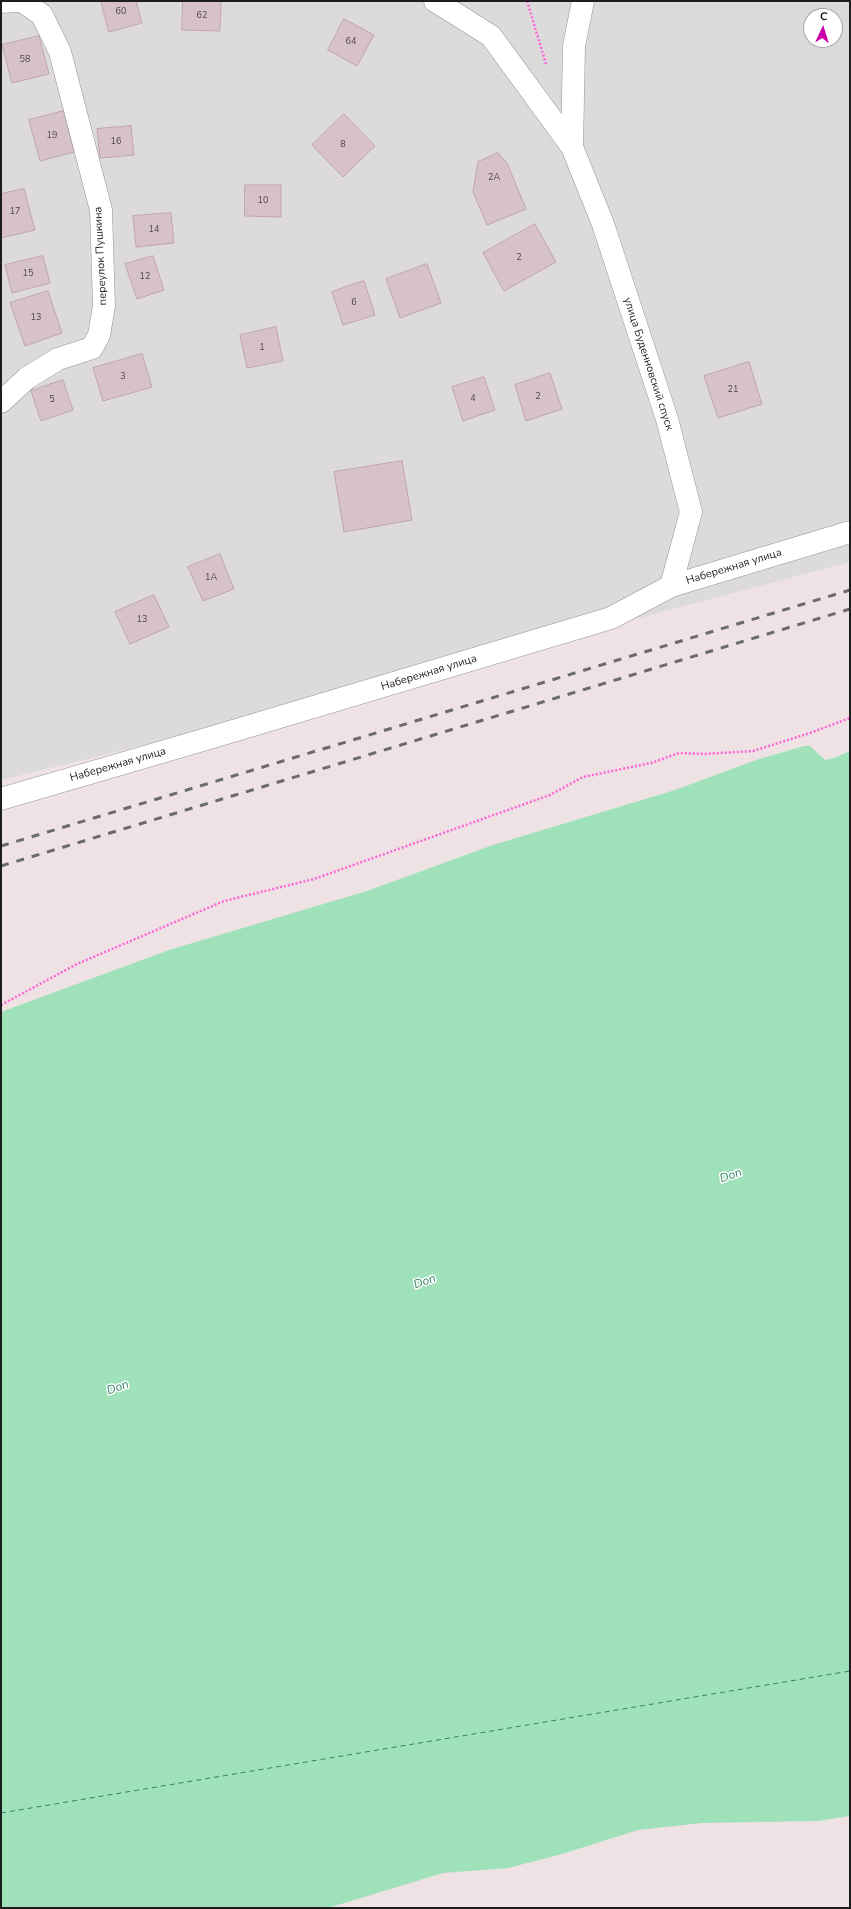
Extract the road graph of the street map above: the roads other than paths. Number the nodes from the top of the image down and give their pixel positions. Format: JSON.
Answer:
{"nodes":[{"id":1,"x":17,"y":1,"type":"edge"},
{"id":2,"x":22,"y":1,"type":"edge"},
{"id":3,"x":435,"y":1,"type":"edge"},
{"id":4,"x":583,"y":1,"type":"edge"},
{"id":5,"x":1,"y":2,"type":"edge"},
{"id":6,"x":572,"y":147,"type":"junction"},
{"id":7,"x":1,"y":402,"type":"edge"},
{"id":8,"x":850,"y":532,"type":"edge"},
{"id":9,"x":671,"y":586,"type":"junction"},
{"id":10,"x":1,"y":799,"type":"edge"}],
"edges":[{"from":1,"to":5,"type":"street"},
{"from":2,"to":7,"type":"street","name":"переулок Пушкина"},
{"from":3,"to":6,"type":"street"},
{"from":4,"to":6,"type":"street"},
{"from":6,"to":9,"type":"street","name":"улица Буденновский спуск"},
{"from":8,"to":9,"type":"street","name":"Набережная улица"},
{"from":9,"to":10,"type":"street","name":"Набережная улица"}]}
